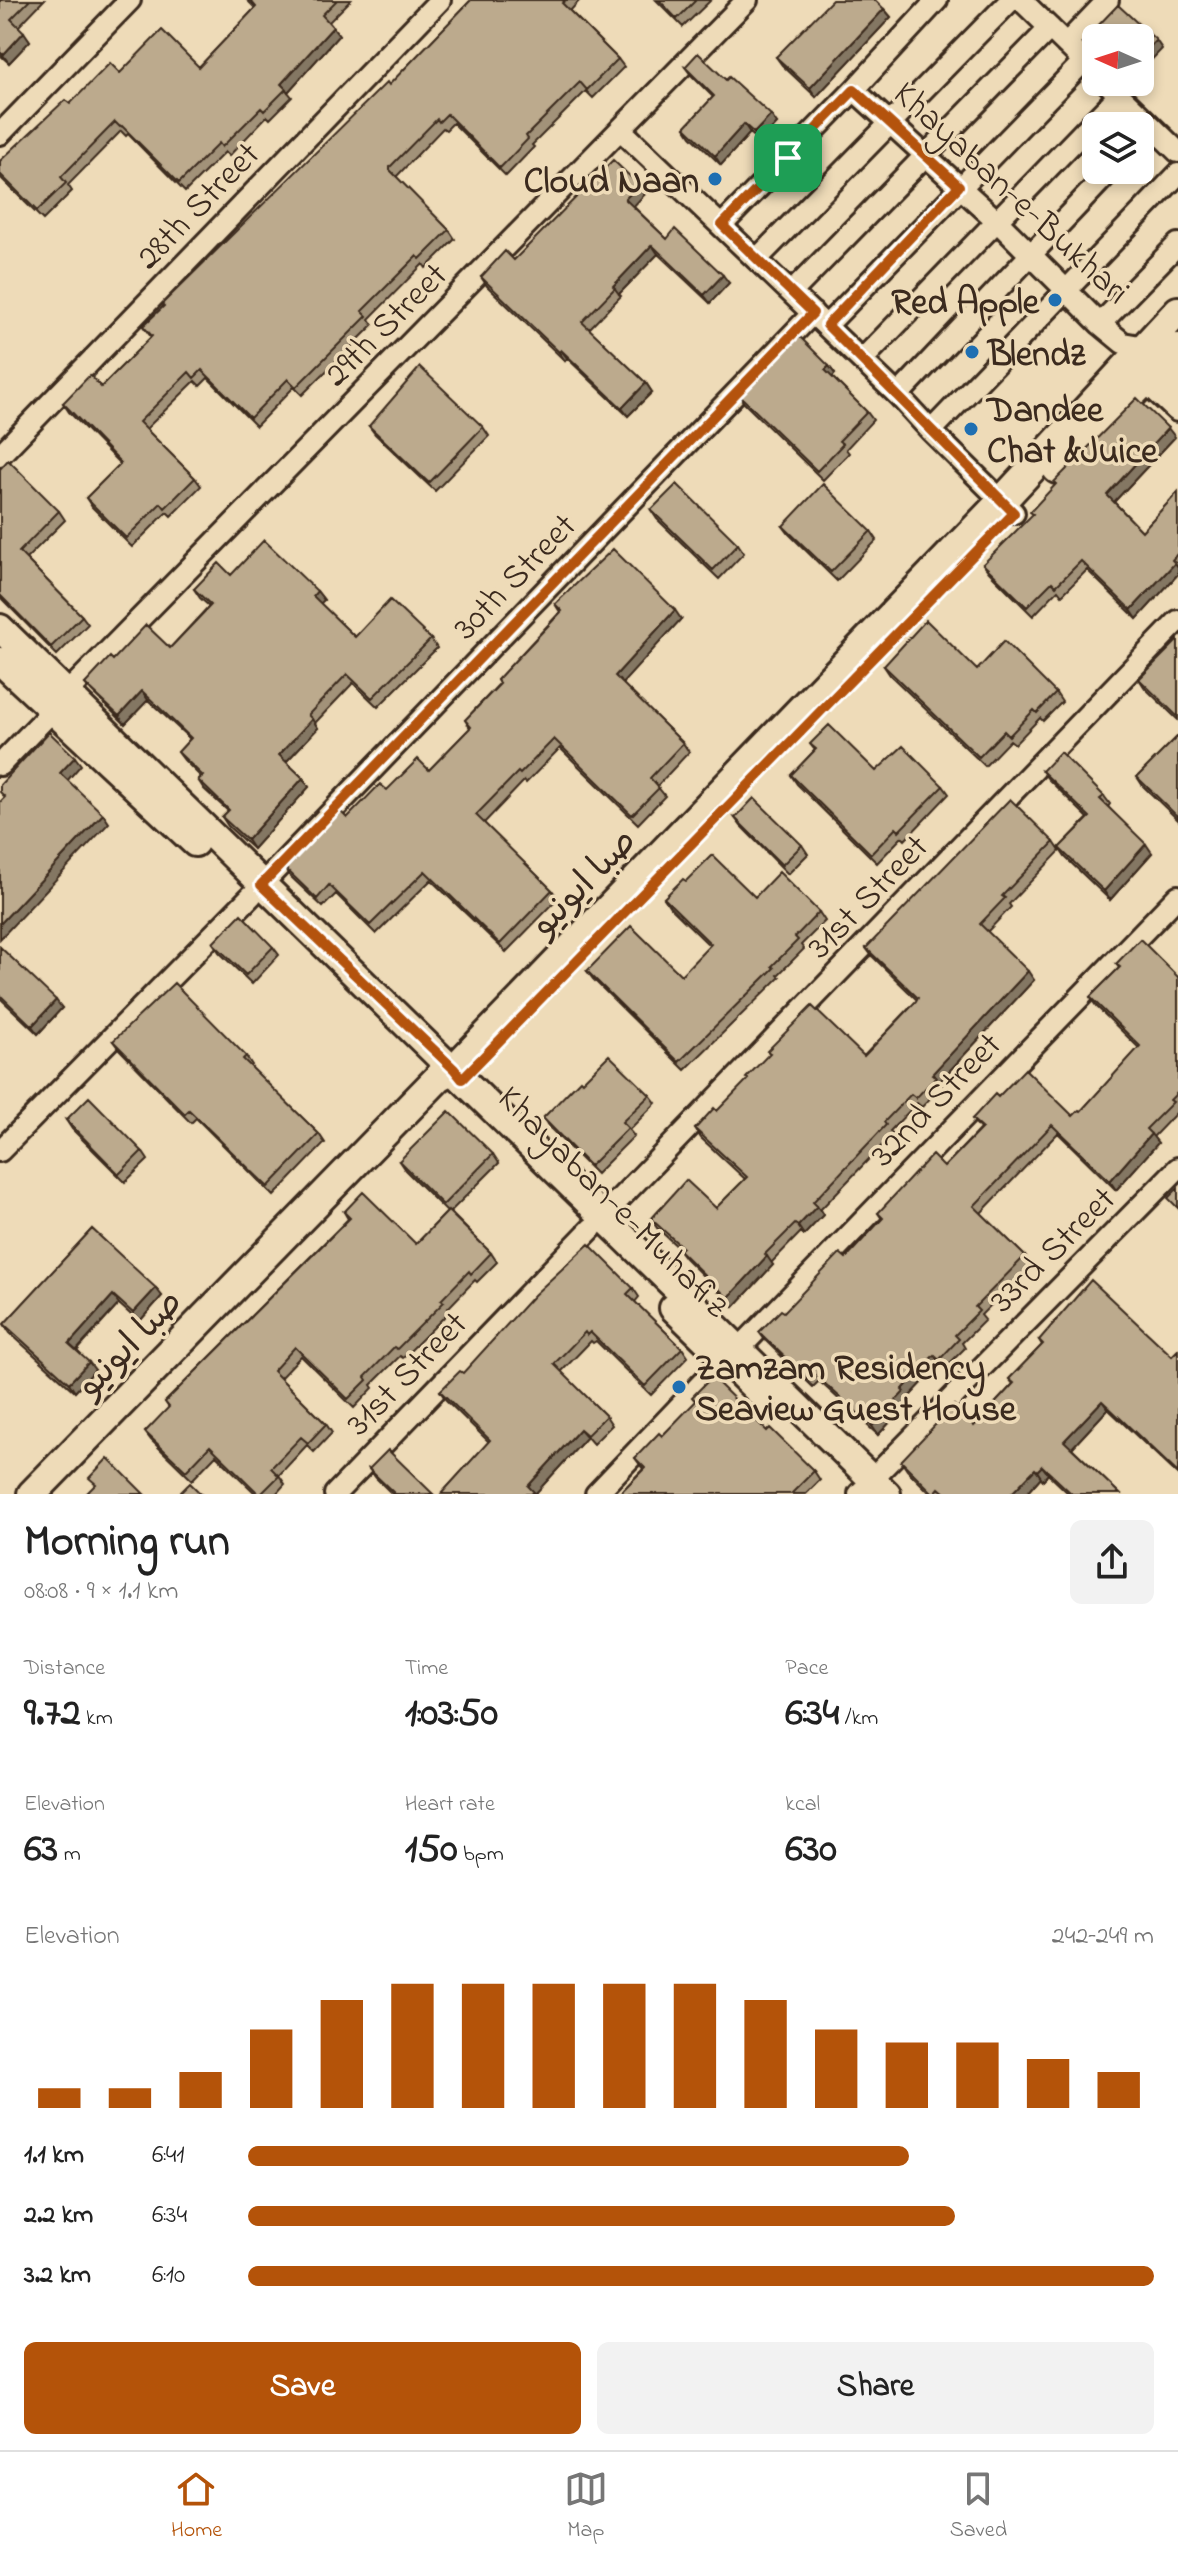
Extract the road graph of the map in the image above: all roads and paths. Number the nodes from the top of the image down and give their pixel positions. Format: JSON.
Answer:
{"nodes":[{"id":1,"x":130,"y":0,"type":"edge"},
{"id":2,"x":440,"y":0,"type":"edge"},
{"id":3,"x":747,"y":0,"type":"edge"},
{"id":4,"x":937,"y":0,"type":"edge"},
{"id":5,"x":1011,"y":0,"type":"edge"},
{"id":6,"x":1021,"y":0,"type":"edge"},
{"id":7,"x":1108,"y":0,"type":"edge"},
{"id":8,"x":1050,"y":28,"type":"junction"},
{"id":9,"x":1066,"y":44,"type":"junction"},
{"id":10,"x":1082,"y":59,"type":"edge"},
{"id":11,"x":1082,"y":74,"type":"edge"},
{"id":12,"x":854,"y":90,"type":"junction"},
{"id":13,"x":1105,"y":96,"type":"edge"},
{"id":14,"x":1118,"y":96,"type":"edge"},
{"id":15,"x":1130,"y":112,"type":"edge"},
{"id":16,"x":891,"y":125,"type":"junction"},
{"id":17,"x":622,"y":131,"type":"junction"},
{"id":18,"x":0,"y":134,"type":"edge"},
{"id":19,"x":1154,"y":138,"type":"edge"},
{"id":20,"x":1178,"y":152,"type":"edge"},
{"id":21,"x":925,"y":155,"type":"junction"},
{"id":22,"x":1178,"y":174,"type":"edge"},
{"id":23,"x":1098,"y":184,"type":"edge"},
{"id":24,"x":959,"y":186,"type":"junction"},
{"id":25,"x":997,"y":221,"type":"junction"},
{"id":26,"x":722,"y":225,"type":"junction"},
{"id":27,"x":1178,"y":244,"type":"edge"},
{"id":28,"x":1031,"y":254,"type":"junction"},
{"id":29,"x":757,"y":259,"type":"junction"},
{"id":30,"x":1067,"y":288,"type":"junction"},
{"id":31,"x":792,"y":292,"type":"junction"},
{"id":32,"x":1178,"y":311,"type":"edge"},
{"id":33,"x":820,"y":319,"type":"junction"},
{"id":34,"x":1100,"y":324,"type":"junction"},
{"id":35,"x":862,"y":360,"type":"junction"},
{"id":36,"x":1152,"y":360,"type":"edge"},
{"id":37,"x":898,"y":395,"type":"junction"},
{"id":38,"x":1178,"y":408,"type":"edge"},
{"id":39,"x":931,"y":431,"type":"junction"},
{"id":40,"x":0,"y":455,"type":"edge"},
{"id":41,"x":1007,"y":507,"type":"junction"},
{"id":42,"x":1178,"y":621,"type":"edge"},
{"id":43,"x":0,"y":628,"type":"edge"},
{"id":44,"x":0,"y":661,"type":"edge"},
{"id":45,"x":60,"y":702,"type":"junction"},
{"id":46,"x":0,"y":765,"type":"edge"},
{"id":47,"x":256,"y":890,"type":"junction"},
{"id":48,"x":1178,"y":896,"type":"edge"},
{"id":49,"x":451,"y":1078,"type":"junction"},
{"id":50,"x":0,"y":1151,"type":"edge"},
{"id":51,"x":1178,"y":1168,"type":"edge"},
{"id":52,"x":597,"y":1222,"type":"junction"},
{"id":53,"x":732,"y":1354,"type":"junction"},
{"id":54,"x":870,"y":1490,"type":"edge"},
{"id":55,"x":32,"y":1494,"type":"edge"},
{"id":56,"x":53,"y":1494,"type":"edge"},
{"id":57,"x":335,"y":1494,"type":"edge"},
{"id":58,"x":596,"y":1494,"type":"edge"}],
"edges":[{"from":1,"to":18,"type":"street"},
{"from":2,"to":40,"type":"street","name":"28th Street"},
{"from":3,"to":17,"type":"street","name":"29th Street"},
{"from":4,"to":12,"type":"street"},
{"from":5,"to":16,"type":"street"},
{"from":6,"to":8,"type":"street"},
{"from":7,"to":9,"type":"street"},
{"from":8,"to":9,"type":"street"},
{"from":8,"to":21,"type":"street"},
{"from":9,"to":10,"type":"street"},
{"from":11,"to":24,"type":"street","name":"30th Street"},
{"from":12,"to":16,"type":"street","name":"Khayaban-e-Bukhari"},
{"from":12,"to":26,"type":"street"},
{"from":13,"to":25,"type":"street"},
{"from":14,"to":15,"type":"street"},
{"from":16,"to":21,"type":"street","name":"Khayaban-e-Bukhari"},
{"from":16,"to":29,"type":"street"},
{"from":17,"to":26,"type":"street"},
{"from":17,"to":45,"type":"street","name":"29th Street"},
{"from":19,"to":20,"type":"street"},
{"from":21,"to":24,"type":"street","name":"Khayaban-e-Bukhari"},
{"from":21,"to":31,"type":"street"},
{"from":22,"to":30,"type":"street"},
{"from":23,"to":28,"type":"street"},
{"from":24,"to":25,"type":"street","name":"Khayaban-e-Bukhari"},
{"from":24,"to":33,"type":"street","name":"30th Street"},
{"from":25,"to":28,"type":"street","name":"Khayaban-e-Bukhari"},
{"from":25,"to":35,"type":"street"},
{"from":26,"to":29,"type":"street"},
{"from":27,"to":34,"type":"street"},
{"from":28,"to":30,"type":"street","name":"Khayaban-e-Bukhari"},
{"from":28,"to":37,"type":"street"},
{"from":29,"to":31,"type":"street"},
{"from":30,"to":34,"type":"street","name":"Khayaban-e-Bukhari"},
{"from":30,"to":39,"type":"street"},
{"from":31,"to":33,"type":"street"},
{"from":32,"to":36,"type":"main road","name":"صبا ایونیو"},
{"from":33,"to":35,"type":"street"},
{"from":33,"to":47,"type":"street","name":"30th Street"},
{"from":34,"to":36,"type":"street","name":"Khayaban-e-Bukhari"},
{"from":35,"to":37,"type":"street"},
{"from":36,"to":38,"type":"street"},
{"from":36,"to":41,"type":"main road","name":"صبا ایونیو"},
{"from":37,"to":39,"type":"street"},
{"from":39,"to":41,"type":"street"},
{"from":41,"to":49,"type":"main road","name":"صبا ایونیو"},
{"from":42,"to":52,"type":"street","name":"31st Street"},
{"from":43,"to":45,"type":"street"},
{"from":44,"to":45,"type":"street"},
{"from":45,"to":46,"type":"street","name":"29th Street"},
{"from":45,"to":47,"type":"street"},
{"from":47,"to":49,"type":"street"},
{"from":47,"to":50,"type":"street","name":"30th Street"},
{"from":48,"to":53,"type":"street","name":"32nd Street"},
{"from":49,"to":52,"type":"street"},
{"from":49,"to":55,"type":"main road","name":"صبا ایونیو"},
{"from":49,"to":56,"type":"main road","name":"صبا ایونیو"},
{"from":51,"to":54,"type":"street","name":"33rd Street"},
{"from":52,"to":53,"type":"street"},
{"from":52,"to":57,"type":"street","name":"31st Street"},
{"from":53,"to":54,"type":"street"},
{"from":53,"to":58,"type":"street","name":"32nd Street"}]}
